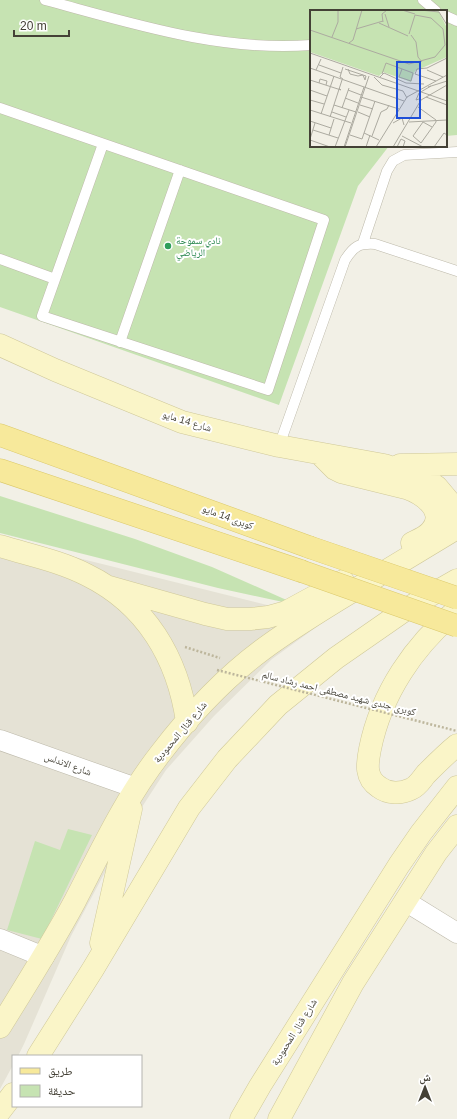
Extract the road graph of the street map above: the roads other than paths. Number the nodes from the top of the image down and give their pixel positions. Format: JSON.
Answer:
{"nodes":[{"id":1,"x":45,"y":0,"type":"edge"},
{"id":2,"x":423,"y":0,"type":"edge"},
{"id":3,"x":435,"y":10,"type":"edge"},
{"id":4,"x":447,"y":16,"type":"edge"},
{"id":5,"x":457,"y":21,"type":"edge"},
{"id":6,"x":447,"y":24,"type":"edge"},
{"id":7,"x":310,"y":45,"type":"edge"},
{"id":8,"x":0,"y":108,"type":"edge"},
{"id":9,"x":103,"y":144,"type":"junction"},
{"id":10,"x":457,"y":152,"type":"edge"},
{"id":11,"x":180,"y":170,"type":"junction"},
{"id":12,"x":363,"y":243,"type":"junction"},
{"id":13,"x":0,"y":259,"type":"edge"},
{"id":14,"x":457,"y":270,"type":"edge"},
{"id":15,"x":55,"y":279,"type":"junction"},
{"id":16,"x":120,"y":342,"type":"junction"},
{"id":17,"x":0,"y":346,"type":"edge"},
{"id":18,"x":0,"y":435,"type":"edge"},
{"id":19,"x":279,"y":446,"type":"junction"},
{"id":20,"x":320,"y":454,"type":"junction"},
{"id":21,"x":457,"y":464,"type":"edge"},
{"id":22,"x":384,"y":465,"type":"junction"},
{"id":23,"x":0,"y":470,"type":"edge"},
{"id":24,"x":457,"y":516,"type":"edge"},
{"id":25,"x":457,"y":528,"type":"edge"},
{"id":26,"x":0,"y":546,"type":"edge"},
{"id":27,"x":457,"y":580,"type":"edge"},
{"id":28,"x":106,"y":586,"type":"junction"},
{"id":29,"x":457,"y":598,"type":"edge"},
{"id":30,"x":457,"y":610,"type":"edge"},
{"id":31,"x":457,"y":626,"type":"edge"},
{"id":32,"x":187,"y":722,"type":"junction"},
{"id":33,"x":0,"y":740,"type":"edge"},
{"id":34,"x":457,"y":745,"type":"edge"},
{"id":35,"x":136,"y":788,"type":"junction"},
{"id":36,"x":457,"y":788,"type":"edge"},
{"id":37,"x":457,"y":826,"type":"edge"},
{"id":38,"x":405,"y":901,"type":"junction"},
{"id":39,"x":457,"y":933,"type":"edge"},
{"id":40,"x":0,"y":938,"type":"edge"},
{"id":41,"x":44,"y":957,"type":"junction"},
{"id":42,"x":98,"y":961,"type":"junction"},
{"id":43,"x":0,"y":1027,"type":"edge"},
{"id":44,"x":39,"y":1055,"type":"edge"},
{"id":45,"x":12,"y":1095,"type":"edge"},
{"id":46,"x":0,"y":1111,"type":"edge"},
{"id":47,"x":241,"y":1119,"type":"edge"},
{"id":48,"x":279,"y":1119,"type":"edge"}],
"edges":[{"from":1,"to":7,"type":"lane"},
{"from":2,"to":3,"type":"lane"},
{"from":4,"to":5,"type":"lane"},
{"from":5,"to":6,"type":"lane"},
{"from":8,"to":9,"type":"lane"},
{"from":9,"to":11,"type":"lane"},
{"from":9,"to":15,"type":"lane"},
{"from":10,"to":12,"type":"lane"},
{"from":11,"to":16,"type":"lane"},
{"from":11,"to":16,"type":"lane"},
{"from":12,"to":14,"type":"lane"},
{"from":12,"to":19,"type":"lane"},
{"from":13,"to":15,"type":"lane"},
{"from":15,"to":16,"type":"lane"},
{"from":17,"to":19,"type":"main road","name":"شارع 14 مايو"},
{"from":18,"to":29,"type":"main road","name":"كوبرى 14 مايو","bridge":true},
{"from":19,"to":20,"type":"main road","name":"شارع 14 مايو"},
{"from":20,"to":22,"type":"main road","name":"شارع 14 مايو"},
{"from":20,"to":28,"type":"main road"},
{"from":21,"to":22,"type":"main road","name":"شارع 14 مايو"},
{"from":22,"to":24,"type":"main road","name":"شارع 14 مايو"},
{"from":23,"to":31,"type":"main road","bridge":true},
{"from":25,"to":32,"type":"main road","name":"شارع قنال المحمودية"},
{"from":26,"to":28,"type":"main road"},
{"from":27,"to":42,"type":"main road"},
{"from":28,"to":32,"type":"main road"},
{"from":30,"to":34,"type":"main road"},
{"from":32,"to":35,"type":"main road","name":"شارع قنال المحمودية"},
{"from":33,"to":35,"type":"street","name":"شارع الاندلس"},
{"from":35,"to":41,"type":"main road","name":"شارع قنال المحمودية"},
{"from":35,"to":42,"type":"main road"},
{"from":36,"to":47,"type":"main road","name":"شارع قنال المحمودية"},
{"from":37,"to":38,"type":"main road"},
{"from":38,"to":39,"type":"street"},
{"from":38,"to":48,"type":"main road"},
{"from":40,"to":41,"type":"street"},
{"from":41,"to":43,"type":"main road","name":"شارع قنال المحمودية"},
{"from":42,"to":44,"type":"main road"},
{"from":45,"to":46,"type":"main road"}]}
